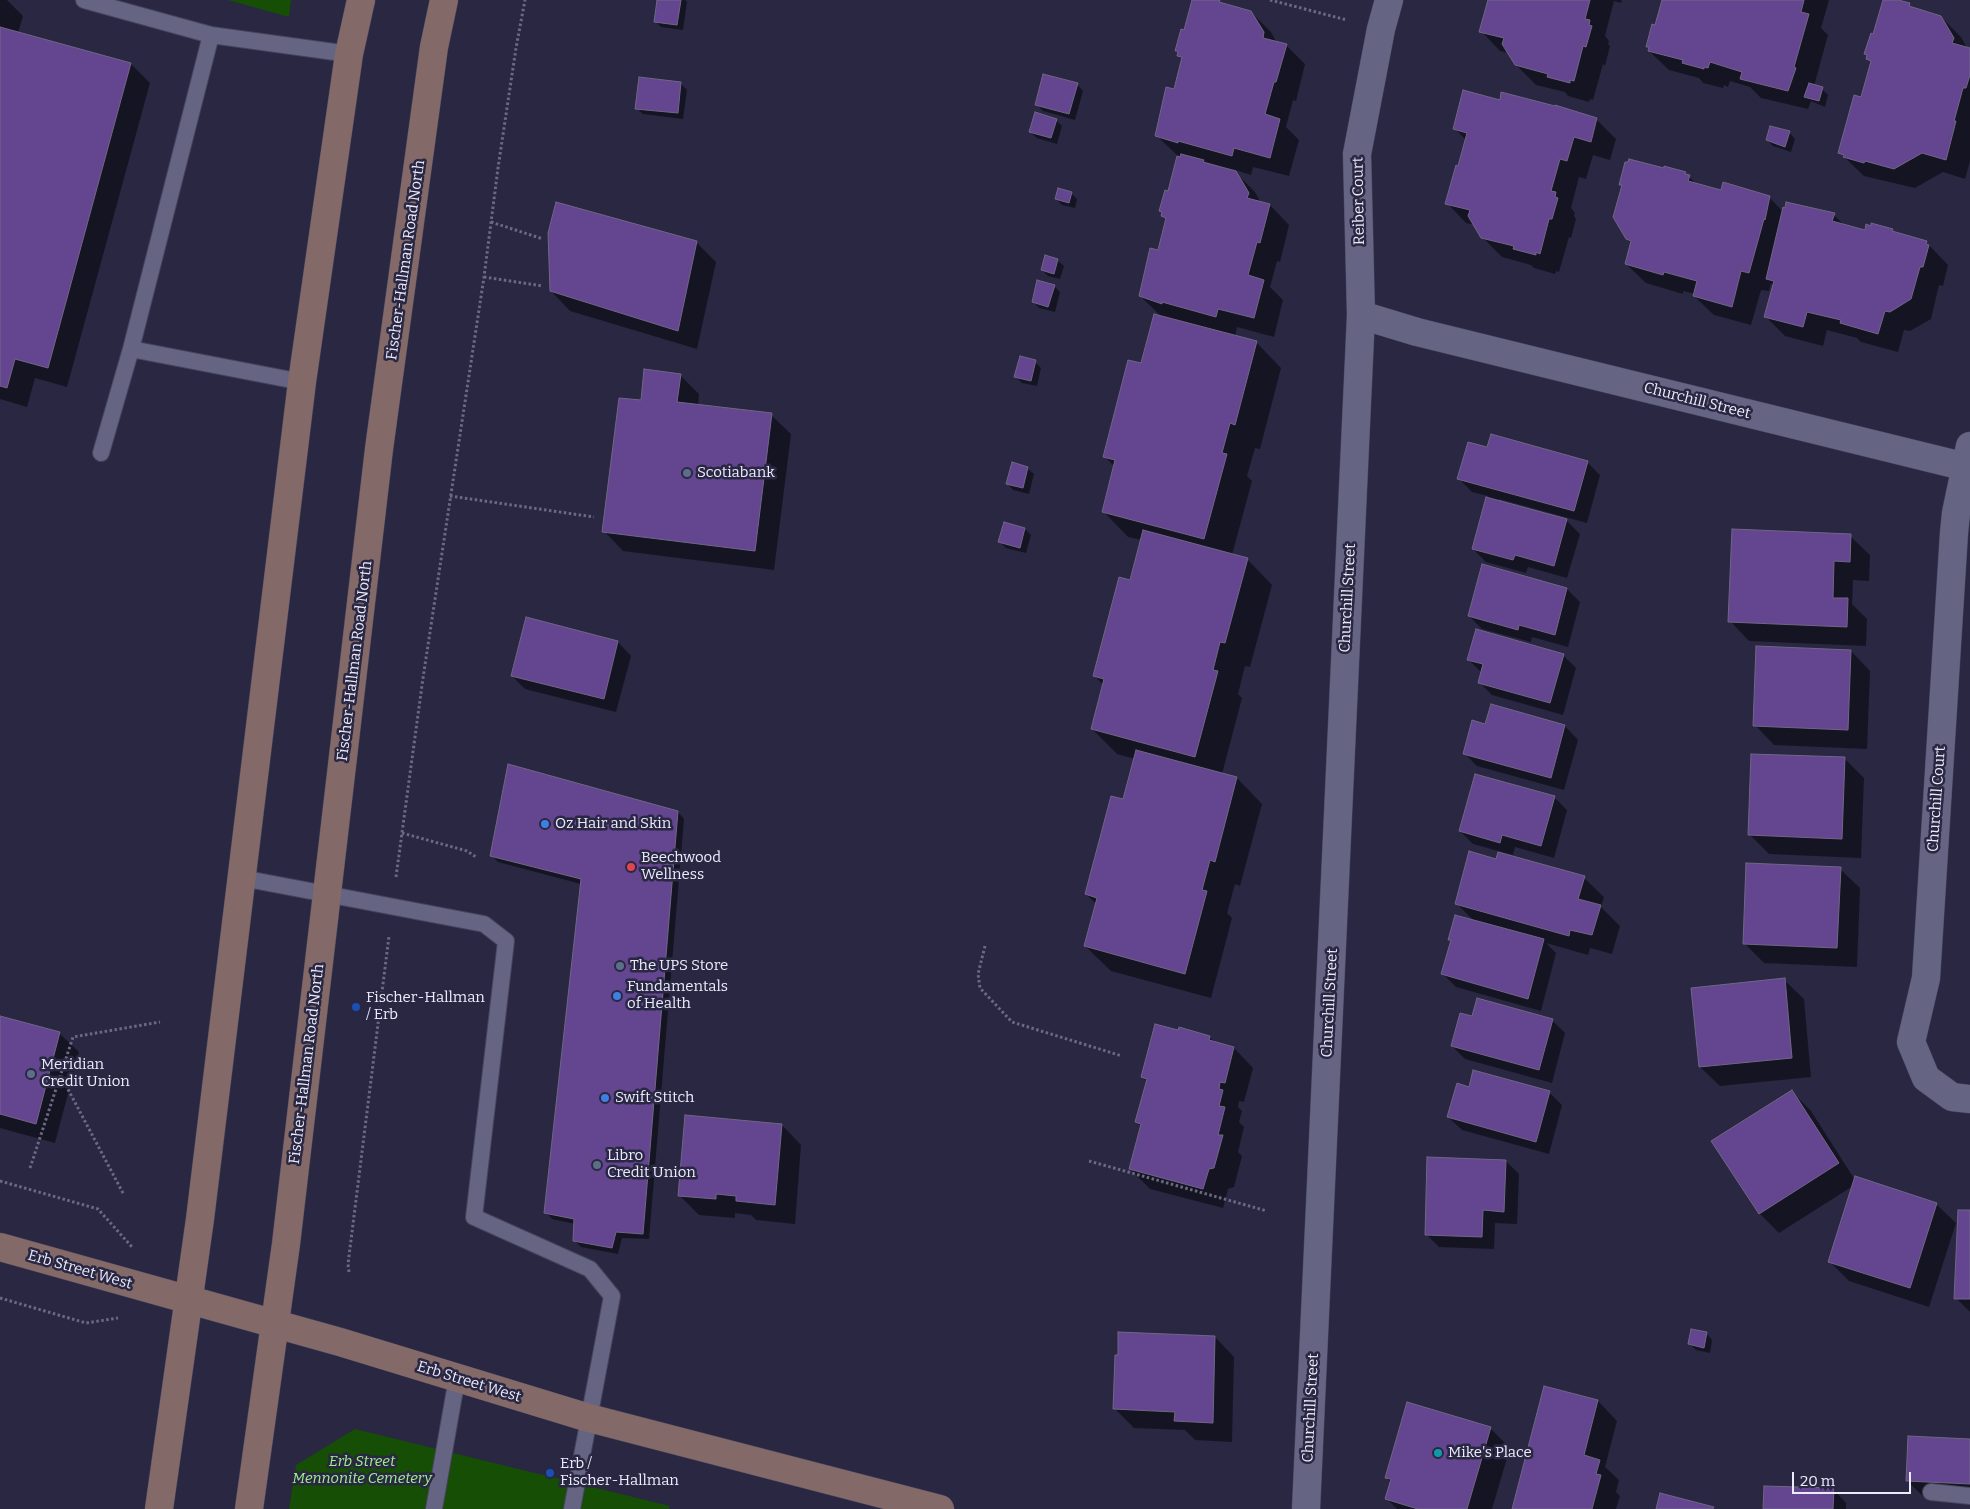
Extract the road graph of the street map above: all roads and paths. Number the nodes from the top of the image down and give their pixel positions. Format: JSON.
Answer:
{"nodes":[{"id":1,"x":84,"y":0,"type":"edge"},
{"id":2,"x":360,"y":0,"type":"edge"},
{"id":3,"x":444,"y":0,"type":"edge"},
{"id":4,"x":525,"y":0,"type":"edge"},
{"id":5,"x":1270,"y":0,"type":"edge"},
{"id":6,"x":1390,"y":0,"type":"edge"},
{"id":7,"x":1380,"y":29,"type":"junction"},
{"id":8,"x":211,"y":35,"type":"junction"},
{"id":9,"x":349,"y":54,"type":"junction"},
{"id":10,"x":490,"y":222,"type":"junction"},
{"id":11,"x":543,"y":239,"type":"dead end"},
{"id":12,"x":484,"y":277,"type":"junction"},
{"id":13,"x":542,"y":286,"type":"dead end"},
{"id":14,"x":1361,"y":315,"type":"junction"},
{"id":15,"x":131,"y":349,"type":"junction"},
{"id":16,"x":302,"y":382,"type":"junction"},
{"id":17,"x":102,"y":453,"type":"dead end"},
{"id":18,"x":1968,"y":461,"type":"edge"},
{"id":19,"x":450,"y":496,"type":"junction"},
{"id":20,"x":594,"y":517,"type":"dead end"},
{"id":21,"x":402,"y":833,"type":"junction"},
{"id":22,"x":476,"y":857,"type":"dead end"},
{"id":23,"x":242,"y":878,"type":"junction"},
{"id":24,"x":327,"y":895,"type":"junction"},
{"id":25,"x":392,"y":907,"type":"junction"},
{"id":26,"x":986,"y":946,"type":"dead end"},
{"id":27,"x":160,"y":1022,"type":"dead end"},
{"id":28,"x":1122,"y":1056,"type":"dead end"},
{"id":29,"x":61,"y":1076,"type":"junction"},
{"id":30,"x":1970,"y":1099,"type":"edge"},
{"id":31,"x":1088,"y":1161,"type":"dead end"},
{"id":32,"x":30,"y":1168,"type":"dead end"},
{"id":33,"x":0,"y":1181,"type":"edge"},
{"id":34,"x":124,"y":1195,"type":"dead end"},
{"id":35,"x":1267,"y":1211,"type":"dead end"},
{"id":36,"x":0,"y":1247,"type":"edge"},
{"id":37,"x":139,"y":1253,"type":"dead end"},
{"id":38,"x":349,"y":1272,"type":"dead end"},
{"id":39,"x":189,"y":1300,"type":"junction"},
{"id":40,"x":276,"y":1324,"type":"junction"},
{"id":41,"x":457,"y":1378,"type":"junction"},
{"id":42,"x":589,"y":1418,"type":"junction"},
{"id":43,"x":1931,"y":1492,"type":"dead end"},
{"id":44,"x":1970,"y":1496,"type":"edge"},
{"id":45,"x":159,"y":1509,"type":"edge"},
{"id":46,"x":248,"y":1509,"type":"edge"},
{"id":47,"x":434,"y":1509,"type":"edge"},
{"id":48,"x":572,"y":1509,"type":"edge"},
{"id":49,"x":940,"y":1509,"type":"edge"},
{"id":50,"x":1306,"y":1509,"type":"edge"}],
"edges":[{"from":1,"to":8,"type":"lane"},
{"from":2,"to":9,"type":"main road"},
{"from":3,"to":24,"type":"main road","name":"Fischer-Hallman Road North"},
{"from":4,"to":10,"type":"path"},
{"from":5,"to":7,"type":"path"},
{"from":6,"to":7,"type":"street","name":"Reiber Court"},
{"from":7,"to":14,"type":"street","name":"Reiber Court"},
{"from":8,"to":9,"type":"lane"},
{"from":8,"to":15,"type":"lane"},
{"from":9,"to":16,"type":"main road"},
{"from":10,"to":11,"type":"path"},
{"from":10,"to":12,"type":"path"},
{"from":12,"to":13,"type":"path"},
{"from":12,"to":19,"type":"path"},
{"from":14,"to":18,"type":"street","name":"Churchill Street"},
{"from":14,"to":50,"type":"street","name":"Churchill Street"},
{"from":15,"to":16,"type":"lane"},
{"from":15,"to":17,"type":"lane"},
{"from":16,"to":23,"type":"main road"},
{"from":18,"to":30,"type":"street","name":"Churchill Court"},
{"from":19,"to":20,"type":"path"},
{"from":19,"to":21,"type":"path"},
{"from":21,"to":22,"type":"path"},
{"from":21,"to":25,"type":"path"},
{"from":23,"to":24,"type":"lane"},
{"from":23,"to":39,"type":"main road"},
{"from":24,"to":25,"type":"lane"},
{"from":24,"to":40,"type":"main road","name":"Fischer-Hallman Road North"},
{"from":25,"to":38,"type":"path"},
{"from":25,"to":42,"type":"lane"},
{"from":26,"to":28,"type":"path"},
{"from":27,"to":29,"type":"path"},
{"from":29,"to":32,"type":"path"},
{"from":29,"to":34,"type":"path"},
{"from":31,"to":35,"type":"path"},
{"from":33,"to":37,"type":"path"},
{"from":36,"to":39,"type":"main road","name":"Erb Street West"},
{"from":39,"to":40,"type":"main road","name":"Erb Street West"},
{"from":39,"to":45,"type":"main road"},
{"from":40,"to":41,"type":"main road","name":"Erb Street West"},
{"from":40,"to":46,"type":"main road","name":"Fischer-Hallman Road North"},
{"from":41,"to":42,"type":"main road","name":"Erb Street West"},
{"from":41,"to":47,"type":"lane"},
{"from":42,"to":48,"type":"lane"},
{"from":42,"to":49,"type":"main road","name":"Erb Street West"},
{"from":43,"to":44,"type":"lane"}]}
